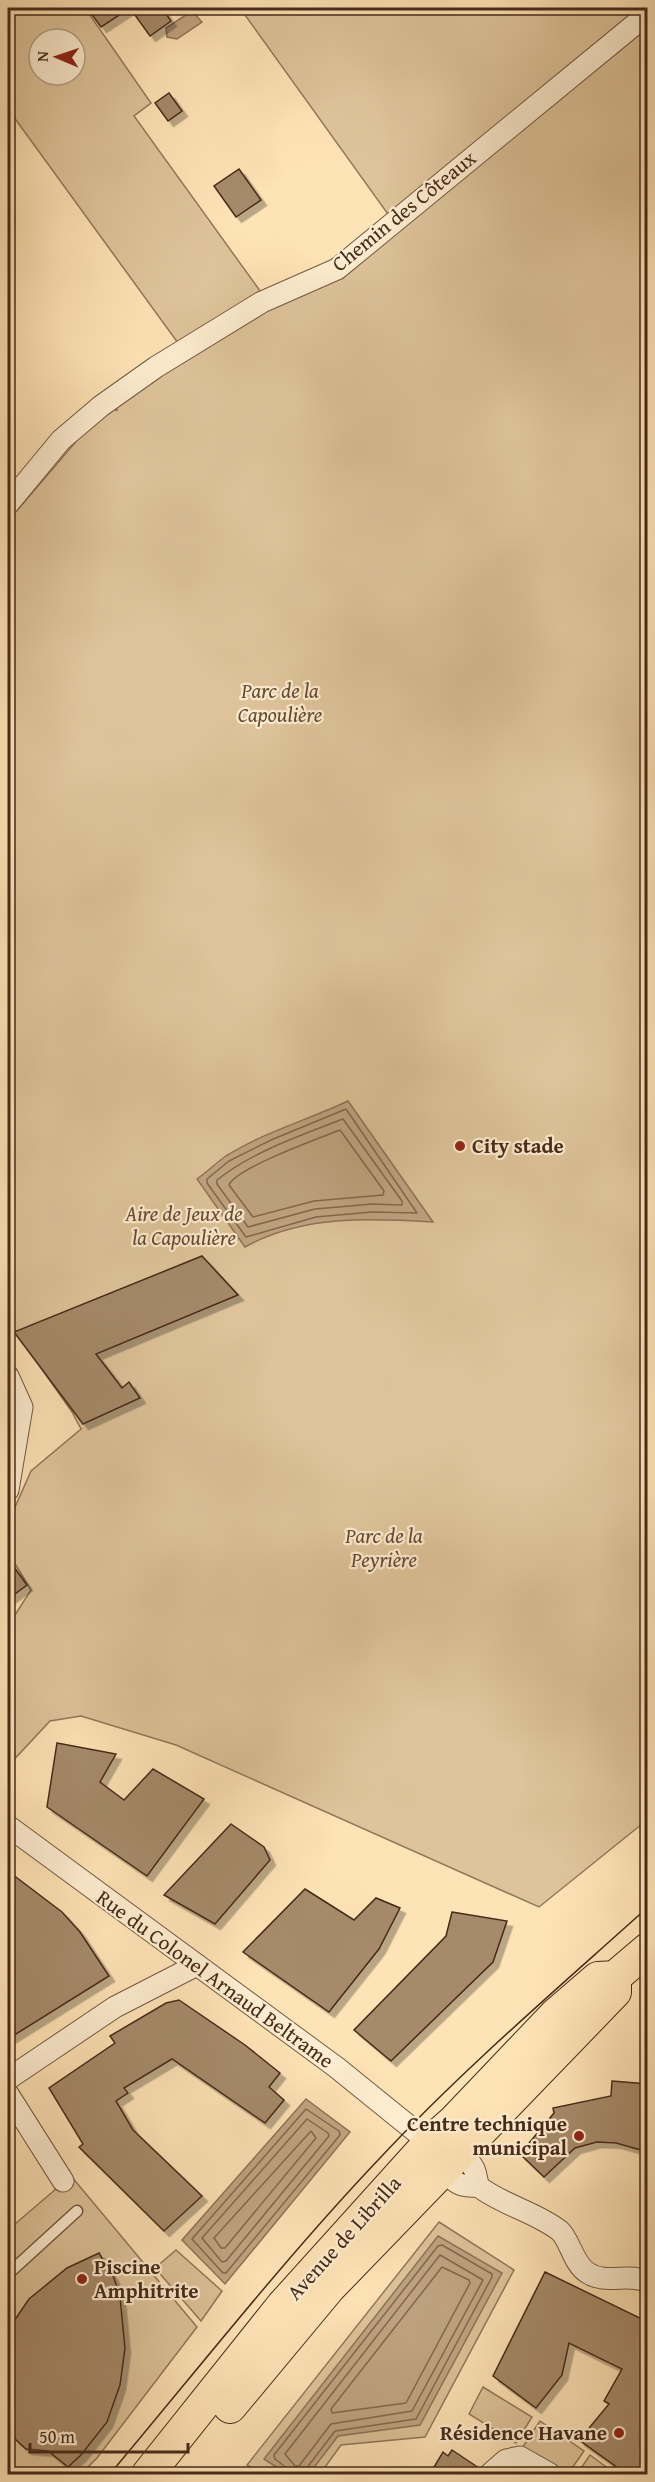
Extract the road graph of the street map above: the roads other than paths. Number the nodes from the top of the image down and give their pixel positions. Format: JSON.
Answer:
{"nodes":[{"id":1,"x":647,"y":8,"type":"edge"},
{"id":2,"x":8,"y":504,"type":"edge"},
{"id":3,"x":8,"y":1376,"type":"edge"},
{"id":4,"x":8,"y":1490,"type":"edge"},
{"id":5,"x":8,"y":1826,"type":"edge"},
{"id":6,"x":648,"y":1948,"type":"edge"},
{"id":7,"x":197,"y":1965,"type":"junction"},
{"id":8,"x":615,"y":1977,"type":"junction"},
{"id":9,"x":555,"y":2015,"type":"junction"},
{"id":10,"x":8,"y":2079,"type":"edge"},
{"id":11,"x":8,"y":2094,"type":"edge"},
{"id":12,"x":436,"y":2149,"type":"junction"},
{"id":13,"x":63,"y":2181,"type":"dead end"},
{"id":14,"x":77,"y":2211,"type":"dead end"},
{"id":15,"x":8,"y":2274,"type":"edge"},
{"id":16,"x":648,"y":2282,"type":"edge"},
{"id":17,"x":207,"y":2403,"type":"junction"},
{"id":18,"x":127,"y":2475,"type":"edge"},
{"id":19,"x":148,"y":2475,"type":"edge"},
{"id":20,"x":174,"y":2475,"type":"edge"},
{"id":21,"x":490,"y":2475,"type":"edge"},
{"id":22,"x":550,"y":2475,"type":"edge"}],
"edges":[{"from":1,"to":2,"type":"street","name":"Chemin des Côteaux"},
{"from":3,"to":4,"type":"street"},
{"from":5,"to":7,"type":"street","name":"Rue du Colonel Arnaud Beltrame"},
{"from":6,"to":8,"type":"main road","name":"Avenue de Librilla"},
{"from":7,"to":10,"type":"street"},
{"from":7,"to":12,"type":"street","name":"Rue du Colonel Arnaud Beltrame"},
{"from":8,"to":9,"type":"main road","name":"Avenue de Librilla"},
{"from":8,"to":12,"type":"main road","name":"Avenue de Librilla"},
{"from":9,"to":12,"type":"main road","name":"Avenue de Librilla"},
{"from":9,"to":12,"type":"main road","name":"Avenue de Librilla"},
{"from":11,"to":13,"type":"street"},
{"from":12,"to":16,"type":"street"},
{"from":12,"to":17,"type":"main road","name":"Avenue de Librilla"},
{"from":12,"to":20,"type":"main road","name":"Avenue de Librilla"},
{"from":14,"to":15,"type":"lane"},
{"from":17,"to":18,"type":"main road"},
{"from":17,"to":19,"type":"main road","name":"Avenue de Librilla"},
{"from":21,"to":22,"type":"street"}]}
